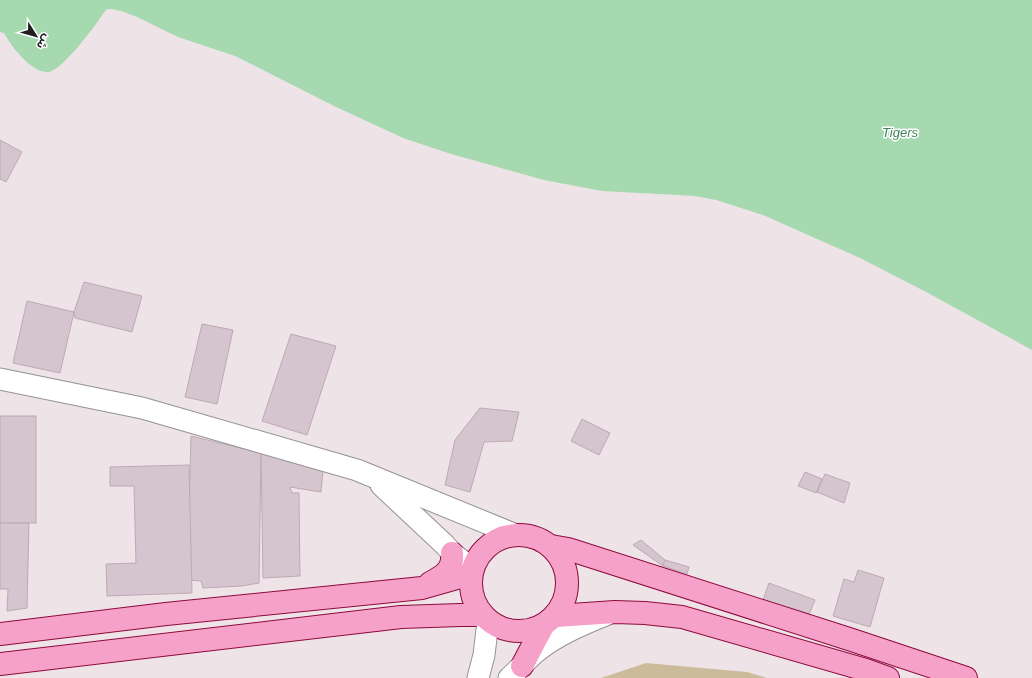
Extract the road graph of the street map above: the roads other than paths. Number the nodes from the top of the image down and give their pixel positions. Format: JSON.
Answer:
{"nodes":[{"id":1,"x":0,"y":379,"type":"edge"},
{"id":2,"x":372,"y":476,"type":"junction"},
{"id":3,"x":516,"y":535,"type":"junction"},
{"id":4,"x":551,"y":546,"type":"junction"},
{"id":5,"x":452,"y":553,"type":"junction"},
{"id":6,"x":472,"y":572,"type":"junction"},
{"id":7,"x":422,"y":588,"type":"junction"},
{"id":8,"x":615,"y":612,"type":"junction"},
{"id":9,"x":485,"y":618,"type":"junction"},
{"id":10,"x":549,"y":621,"type":"junction"},
{"id":11,"x":0,"y":634,"type":"edge"},
{"id":12,"x":0,"y":664,"type":"edge"},
{"id":13,"x":515,"y":672,"type":"edge"},
{"id":14,"x":478,"y":678,"type":"edge"},
{"id":15,"x":888,"y":678,"type":"edge"},
{"id":16,"x":966,"y":678,"type":"edge"}],
"edges":[{"from":1,"to":2,"type":"street"},
{"from":2,"to":3,"type":"street"},
{"from":2,"to":5,"type":"street"},
{"from":3,"to":4,"type":"main road"},
{"from":3,"to":6,"type":"main road"},
{"from":4,"to":10,"type":"main road"},
{"from":4,"to":16,"type":"main road"},
{"from":5,"to":6,"type":"street"},
{"from":5,"to":7,"type":"main road"},
{"from":6,"to":7,"type":"main road"},
{"from":6,"to":9,"type":"main road"},
{"from":7,"to":11,"type":"main road"},
{"from":8,"to":10,"type":"main road"},
{"from":8,"to":13,"type":"street"},
{"from":8,"to":15,"type":"main road"},
{"from":9,"to":10,"type":"main road"},
{"from":9,"to":12,"type":"main road"},
{"from":9,"to":14,"type":"street"},
{"from":10,"to":13,"type":"main road"}]}
